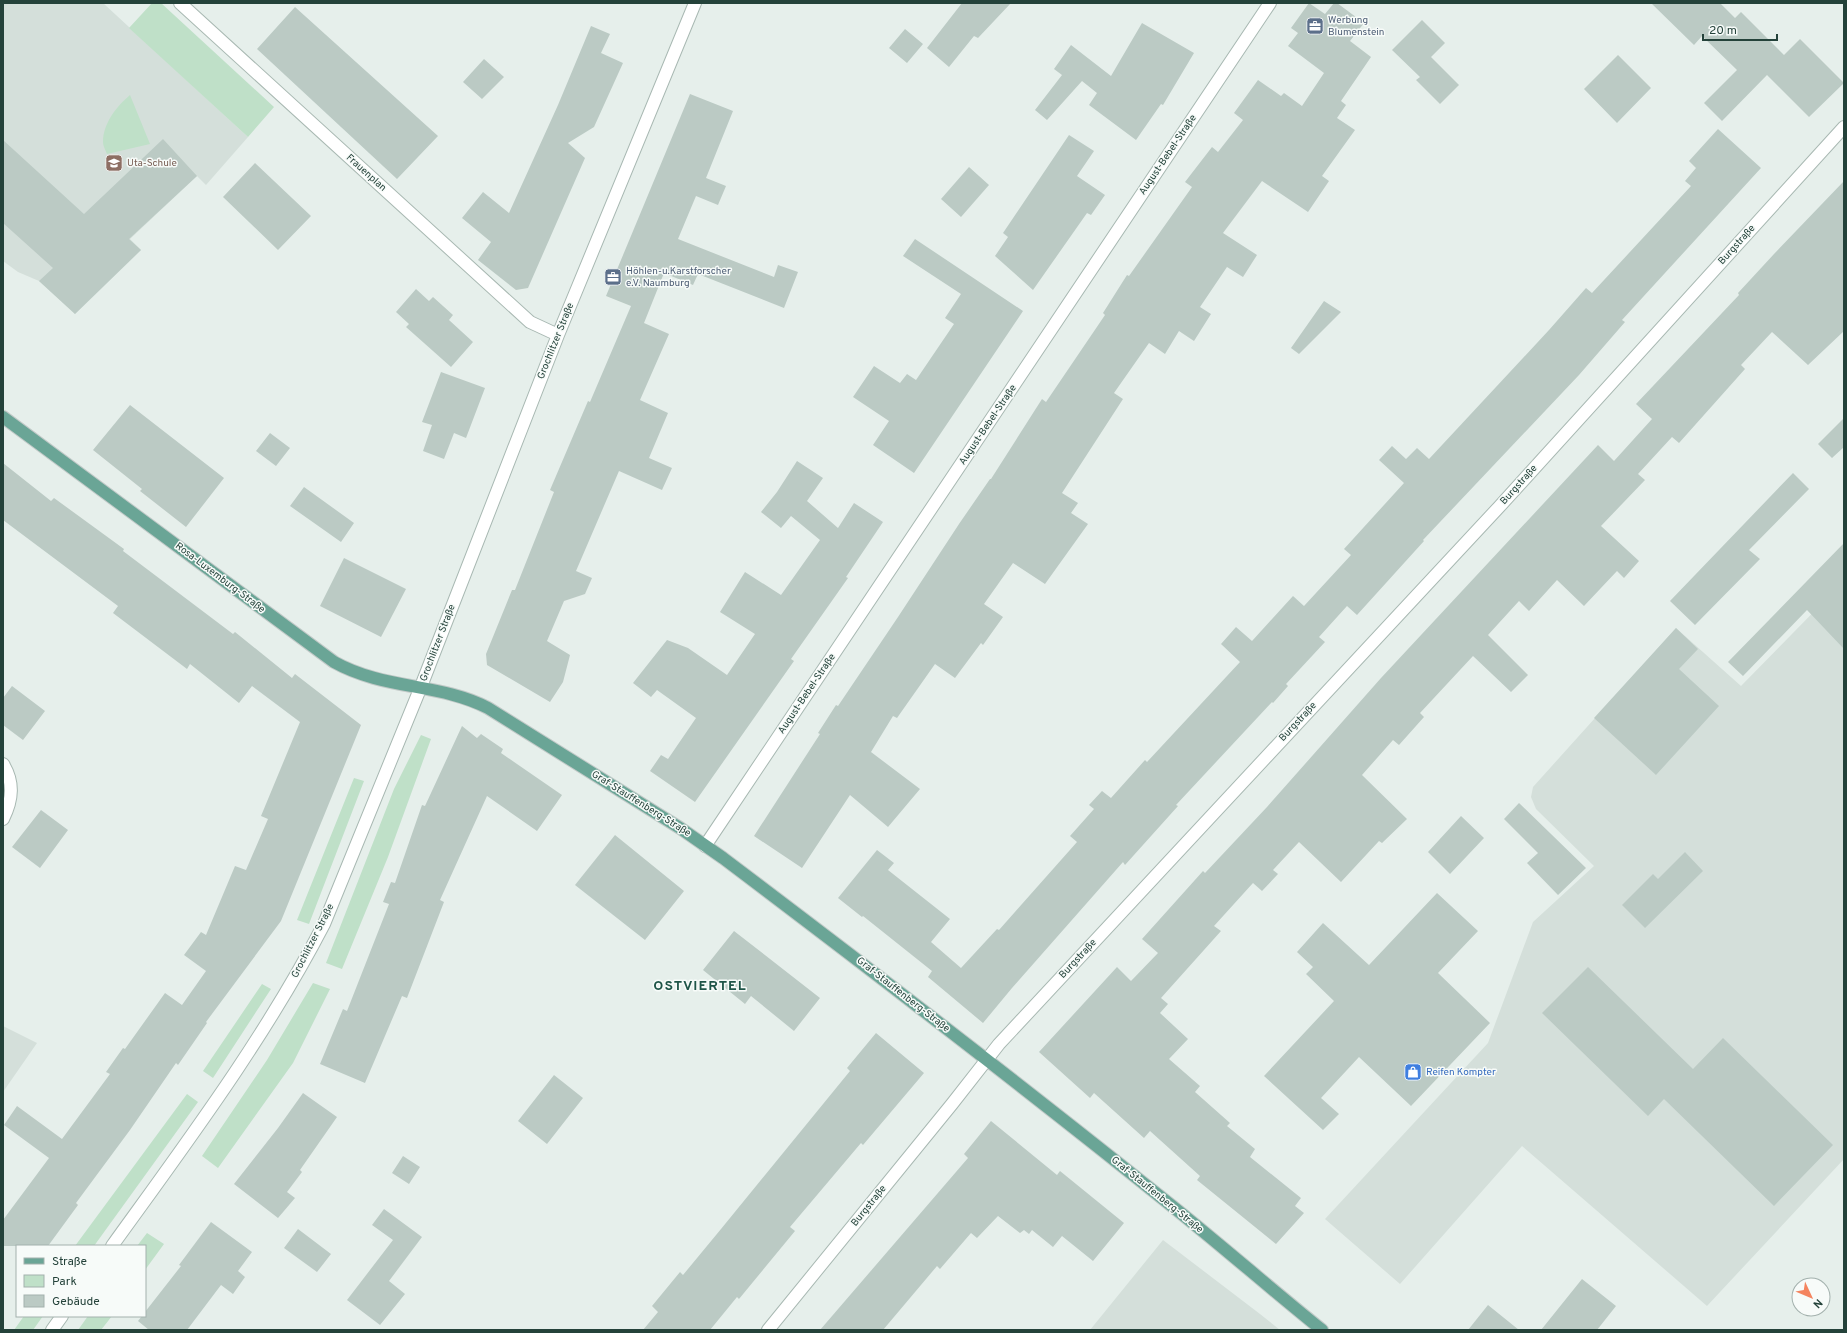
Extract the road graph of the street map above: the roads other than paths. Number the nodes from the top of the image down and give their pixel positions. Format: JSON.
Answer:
{"nodes":[{"id":1,"x":180,"y":3,"type":"edge"},
{"id":2,"x":695,"y":3,"type":"edge"},
{"id":3,"x":1270,"y":3,"type":"edge"},
{"id":4,"x":1844,"y":127,"type":"edge"},
{"id":5,"x":558,"y":335,"type":"junction"},
{"id":6,"x":3,"y":417,"type":"edge"},
{"id":7,"x":420,"y":689,"type":"junction"},
{"id":8,"x":458,"y":696,"type":"joint"},
{"id":9,"x":3,"y":764,"type":"edge"},
{"id":10,"x":3,"y":819,"type":"edge"},
{"id":11,"x":705,"y":846,"type":"junction"},
{"id":12,"x":986,"y":1059,"type":"junction"},
{"id":13,"x":113,"y":1245,"type":"edge"},
{"id":14,"x":61,"y":1317,"type":"edge"},
{"id":15,"x":52,"y":1330,"type":"edge"},
{"id":16,"x":768,"y":1330,"type":"edge"},
{"id":17,"x":1322,"y":1330,"type":"edge"}],
"edges":[{"from":1,"to":5,"type":"street","name":"Frauenplan"},
{"from":2,"to":5,"type":"street","name":"Grochlitzer Straße"},
{"from":3,"to":11,"type":"street","name":"August-Bebel-Straße"},
{"from":4,"to":12,"type":"street","name":"Burgstraße"},
{"from":5,"to":7,"type":"street","name":"Grochlitzer Straße"},
{"from":6,"to":7,"type":"main road","name":"Rosa-Luxemburg-Straße"},
{"from":7,"to":8,"type":"main road","name":"Rosa-Luxemburg-Straße"},
{"from":7,"to":13,"type":"street","name":"Grochlitzer Straße"},
{"from":8,"to":11,"type":"main road","name":"Graf-Stauffenberg-Straße"},
{"from":9,"to":10,"type":"street"},
{"from":11,"to":12,"type":"main road","name":"Graf-Stauffenberg-Straße"},
{"from":12,"to":16,"type":"street","name":"Burgstraße"},
{"from":12,"to":17,"type":"main road","name":"Graf-Stauffenberg-Straße"},
{"from":14,"to":15,"type":"street"}]}
